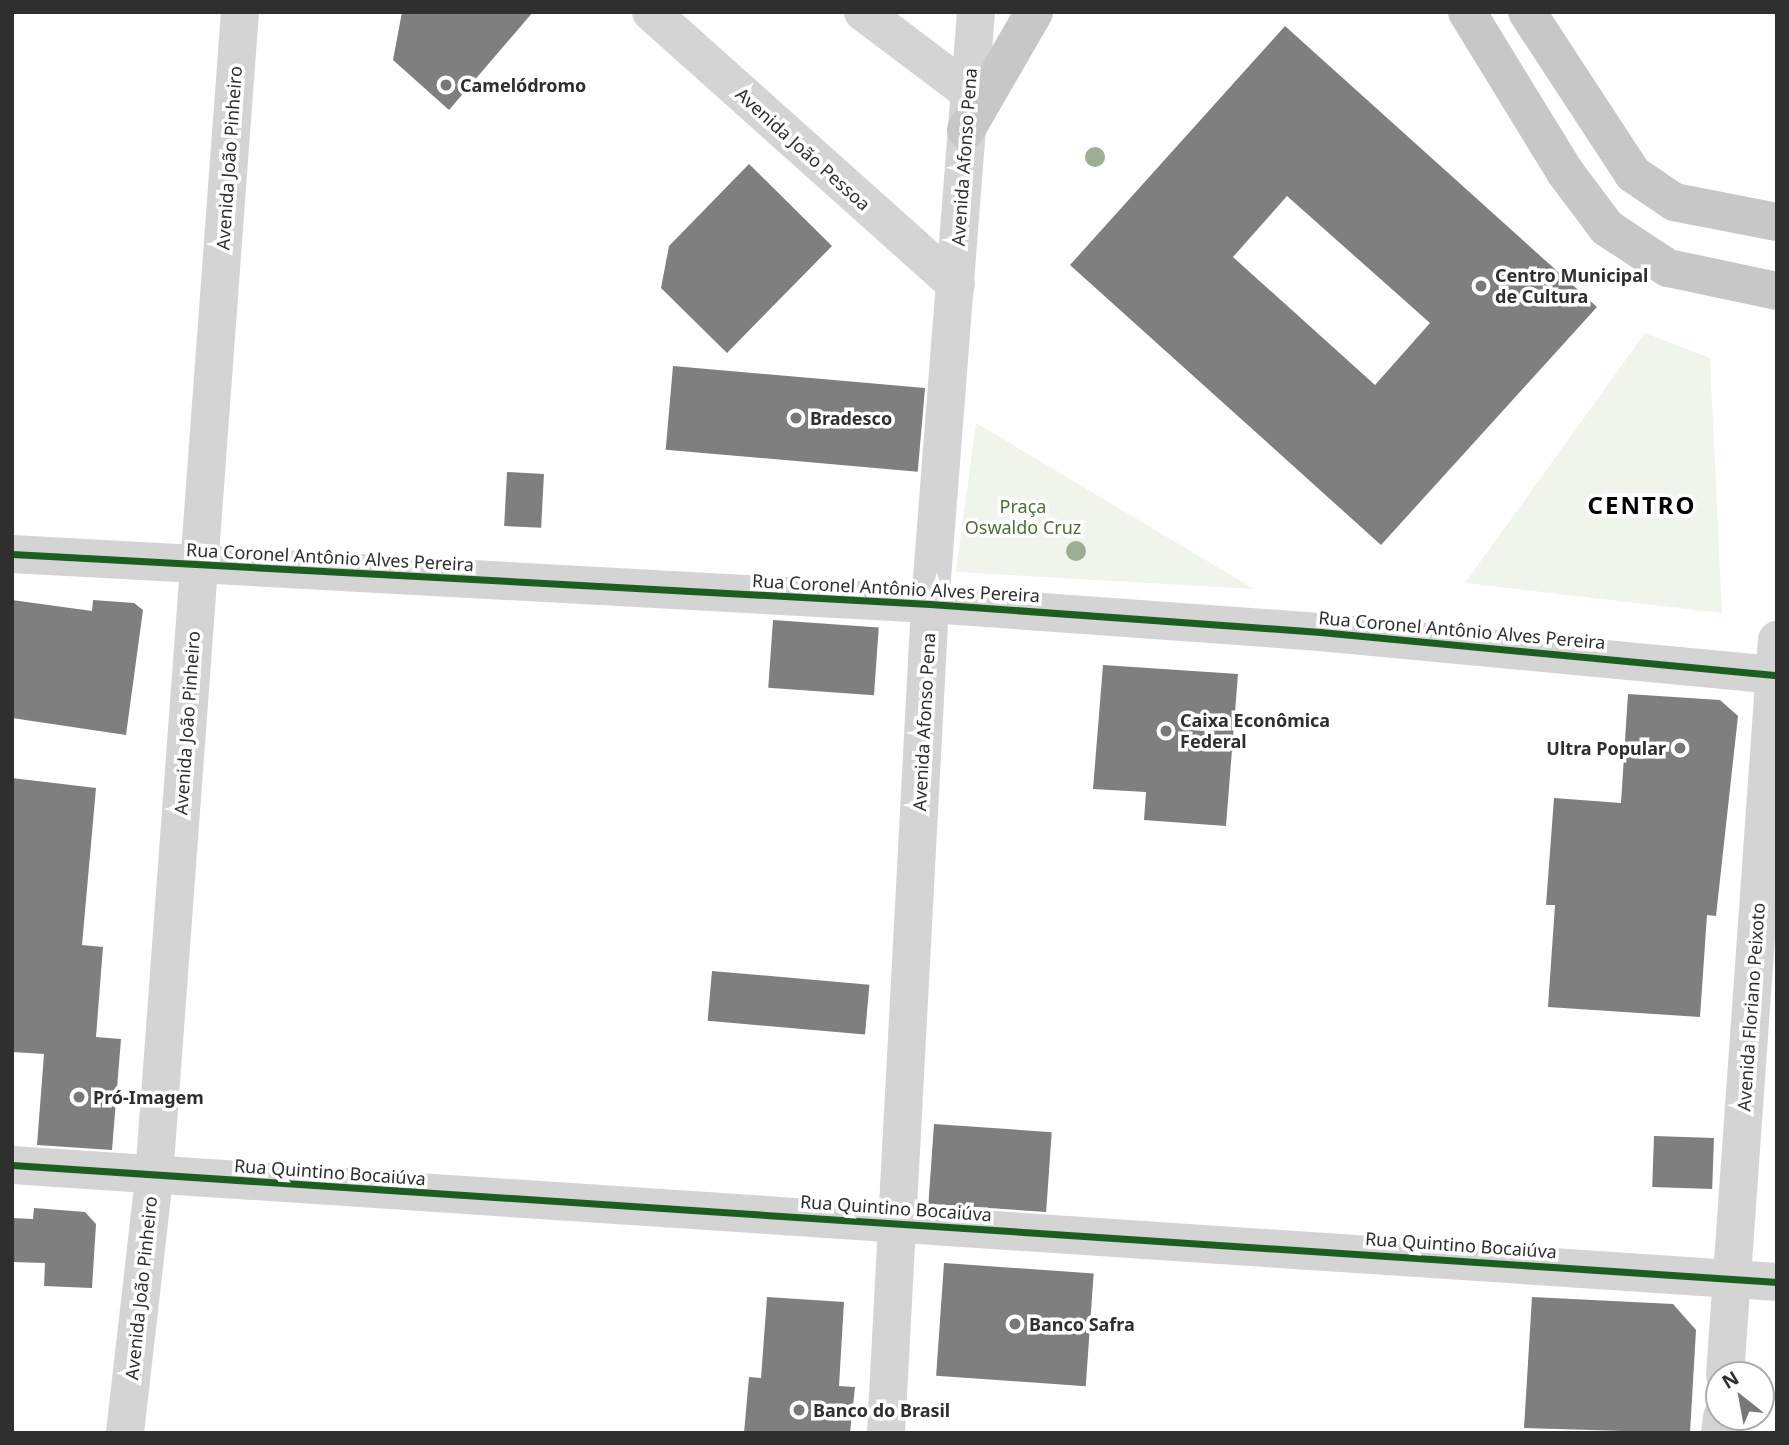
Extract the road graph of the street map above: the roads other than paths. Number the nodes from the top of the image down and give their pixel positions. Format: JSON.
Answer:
{"nodes":[{"id":1,"x":240,"y":12,"type":"edge"},
{"id":2,"x":651,"y":12,"type":"edge"},
{"id":3,"x":863,"y":12,"type":"edge"},
{"id":4,"x":976,"y":12,"type":"edge"},
{"id":5,"x":1034,"y":12,"type":"edge"},
{"id":6,"x":1467,"y":12,"type":"edge"},
{"id":7,"x":1527,"y":12,"type":"edge"},
{"id":8,"x":968,"y":91,"type":"junction"},
{"id":9,"x":965,"y":130,"type":"junction"},
{"id":10,"x":1777,"y":222,"type":"edge"},
{"id":11,"x":956,"y":285,"type":"junction"},
{"id":12,"x":1777,"y":291,"type":"edge"},
{"id":13,"x":12,"y":554,"type":"edge"},
{"id":14,"x":198,"y":566,"type":"junction"},
{"id":15,"x":930,"y":604,"type":"junction"},
{"id":16,"x":1776,"y":663,"type":"edge"},
{"id":17,"x":12,"y":1166,"type":"edge"},
{"id":18,"x":154,"y":1177,"type":"junction"},
{"id":19,"x":900,"y":1224,"type":"junction"},
{"id":20,"x":1732,"y":1278,"type":"junction"},
{"id":21,"x":1777,"y":1282,"type":"edge"},
{"id":22,"x":1726,"y":1361,"type":"edge"},
{"id":23,"x":125,"y":1433,"type":"edge"},
{"id":24,"x":886,"y":1433,"type":"edge"}],
"edges":[{"from":1,"to":14,"type":"street","name":"Avenida João Pinheiro"},
{"from":2,"to":11,"type":"street","name":"Avenida João Pessoa"},
{"from":3,"to":8,"type":"street"},
{"from":4,"to":8,"type":"street","name":"Avenida Afonso Pena"},
{"from":5,"to":9,"type":"main road"},
{"from":6,"to":12,"type":"main road"},
{"from":7,"to":10,"type":"main road"},
{"from":8,"to":9,"type":"street","name":"Avenida Afonso Pena"},
{"from":9,"to":11,"type":"street","name":"Avenida Afonso Pena"},
{"from":11,"to":15,"type":"street","name":"Avenida Afonso Pena"},
{"from":13,"to":14,"type":"street","name":"Rua Coronel Antônio Alves Pereira"},
{"from":14,"to":15,"type":"street","name":"Rua Coronel Antônio Alves Pereira"},
{"from":14,"to":18,"type":"street","name":"Avenida João Pinheiro"},
{"from":15,"to":16,"type":"street","name":"Rua Coronel Antônio Alves Pereira"},
{"from":15,"to":19,"type":"street","name":"Avenida Afonso Pena"},
{"from":16,"to":20,"type":"street","name":"Avenida Floriano Peixoto"},
{"from":17,"to":18,"type":"street","name":"Rua Quintino Bocaiúva"},
{"from":18,"to":19,"type":"street","name":"Rua Quintino Bocaiúva"},
{"from":18,"to":23,"type":"street","name":"Avenida João Pinheiro"},
{"from":19,"to":20,"type":"street","name":"Rua Quintino Bocaiúva"},
{"from":19,"to":24,"type":"street","name":"Avenida Afonso Pena"},
{"from":20,"to":21,"type":"street","name":"Rua Quintino Bocaiúva"},
{"from":20,"to":22,"type":"street","name":"Avenida Floriano Peixoto"}]}
